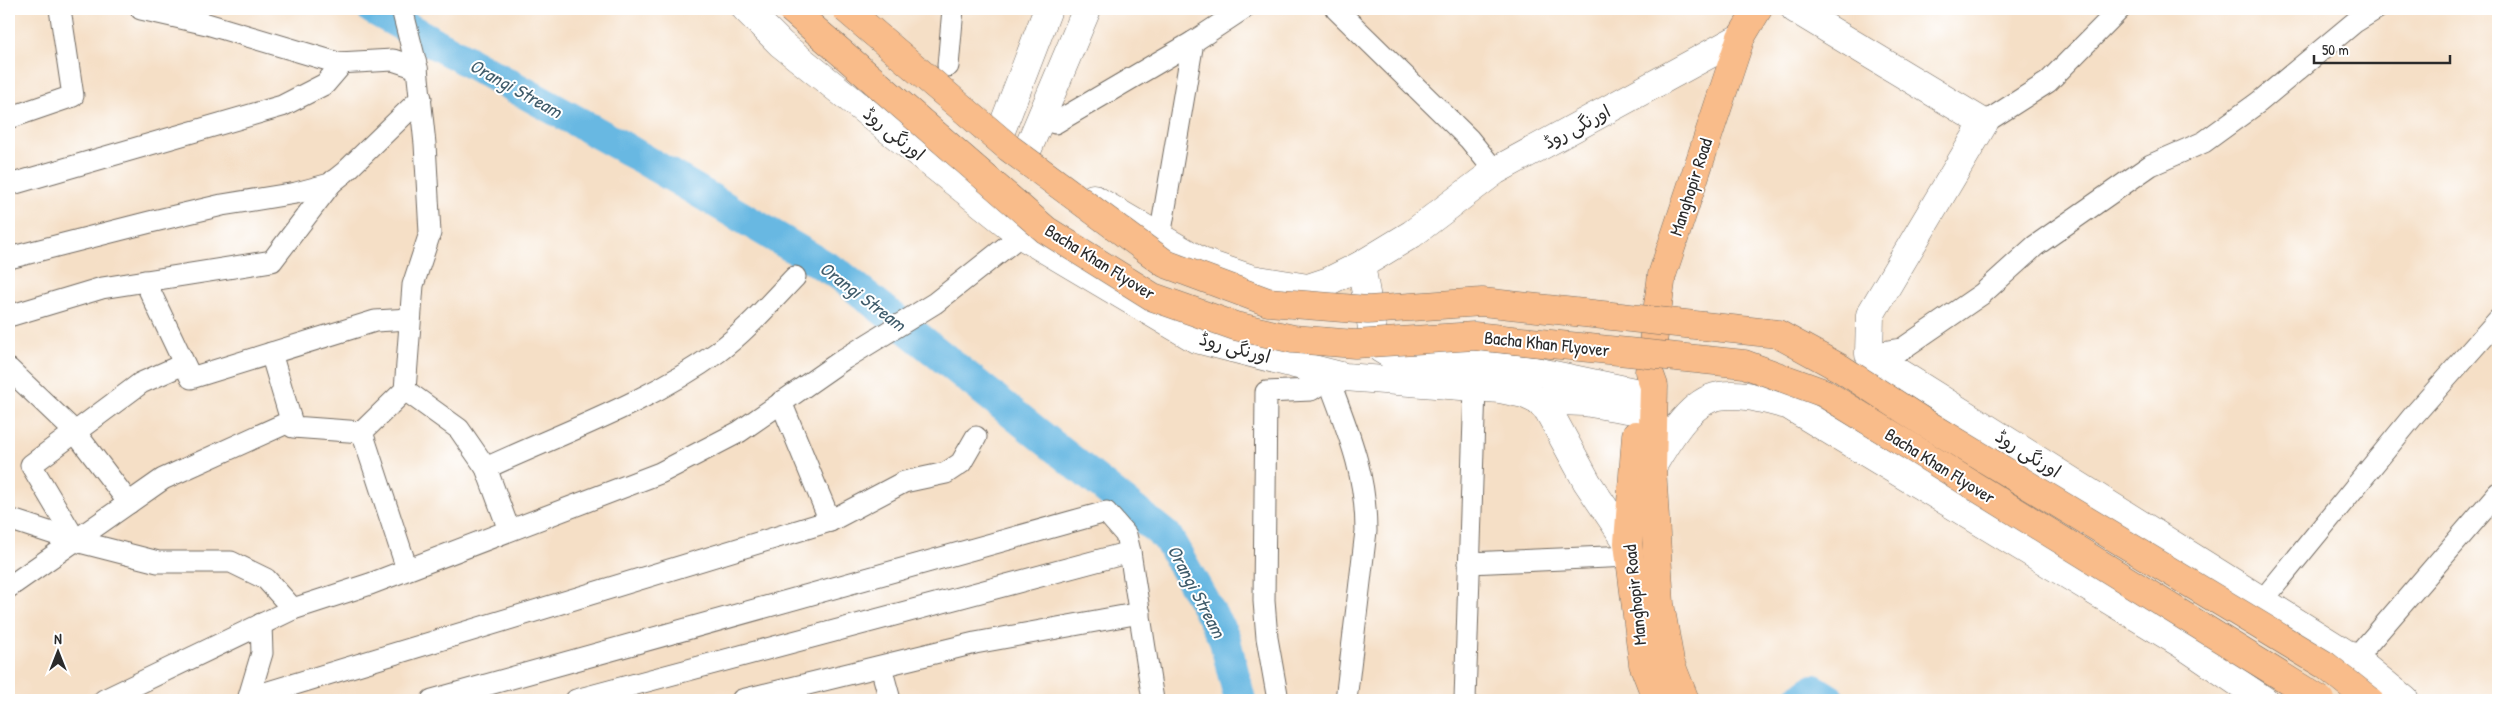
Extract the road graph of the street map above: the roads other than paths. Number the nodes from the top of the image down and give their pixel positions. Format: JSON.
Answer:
{"nodes":[{"id":1,"x":60,"y":9,"type":"edge"},
{"id":2,"x":141,"y":9,"type":"edge"},
{"id":3,"x":402,"y":9,"type":"edge"},
{"id":4,"x":746,"y":9,"type":"edge"},
{"id":5,"x":791,"y":9,"type":"edge"},
{"id":6,"x":846,"y":9,"type":"edge"},
{"id":7,"x":865,"y":9,"type":"edge"},
{"id":8,"x":953,"y":9,"type":"edge"},
{"id":9,"x":1048,"y":9,"type":"edge"},
{"id":10,"x":1087,"y":9,"type":"edge"},
{"id":11,"x":1243,"y":9,"type":"edge"},
{"id":12,"x":1336,"y":9,"type":"edge"},
{"id":13,"x":1758,"y":9,"type":"edge"},
{"id":14,"x":1795,"y":9,"type":"edge"},
{"id":15,"x":2120,"y":9,"type":"edge"},
{"id":16,"x":2376,"y":9,"type":"edge"},
{"id":17,"x":1741,"y":37,"type":"junction"},
{"id":18,"x":1193,"y":42,"type":"junction"},
{"id":19,"x":343,"y":63,"type":"junction"},
{"id":20,"x":948,"y":66,"type":"dead end"},
{"id":21,"x":418,"y":68,"type":"junction"},
{"id":22,"x":420,"y":98,"type":"junction"},
{"id":23,"x":9,"y":118,"type":"edge"},
{"id":24,"x":1042,"y":118,"type":"junction"},
{"id":25,"x":1984,"y":123,"type":"junction"},
{"id":26,"x":1001,"y":131,"type":"junction"},
{"id":27,"x":1026,"y":151,"type":"junction"},
{"id":28,"x":1495,"y":171,"type":"junction"},
{"id":29,"x":334,"y":181,"type":"junction"},
{"id":30,"x":9,"y":185,"type":"edge"},
{"id":31,"x":1162,"y":225,"type":"dead end"},
{"id":32,"x":1021,"y":235,"type":"junction"},
{"id":33,"x":9,"y":258,"type":"edge"},
{"id":34,"x":1361,"y":265,"type":"junction"},
{"id":35,"x":794,"y":277,"type":"dead end"},
{"id":36,"x":145,"y":281,"type":"junction"},
{"id":37,"x":9,"y":316,"type":"edge"},
{"id":38,"x":410,"y":319,"type":"junction"},
{"id":39,"x":2498,"y":320,"type":"edge"},
{"id":40,"x":271,"y":353,"type":"junction"},
{"id":41,"x":1869,"y":354,"type":"junction"},
{"id":42,"x":184,"y":364,"type":"junction"},
{"id":43,"x":9,"y":369,"type":"edge"},
{"id":44,"x":1331,"y":376,"type":"junction"},
{"id":45,"x":1476,"y":386,"type":"junction"},
{"id":46,"x":404,"y":390,"type":"junction"},
{"id":47,"x":1646,"y":397,"type":"junction"},
{"id":48,"x":1536,"y":400,"type":"junction"},
{"id":49,"x":781,"y":402,"type":"junction"},
{"id":50,"x":291,"y":421,"type":"junction"},
{"id":51,"x":75,"y":432,"type":"junction"},
{"id":52,"x":362,"y":432,"type":"junction"},
{"id":53,"x":976,"y":437,"type":"dead end"},
{"id":54,"x":1652,"y":467,"type":"junction"},
{"id":55,"x":486,"y":468,"type":"junction"},
{"id":56,"x":2498,"y":493,"type":"edge"},
{"id":57,"x":129,"y":503,"type":"junction"},
{"id":58,"x":9,"y":519,"type":"edge"},
{"id":59,"x":830,"y":520,"type":"junction"},
{"id":60,"x":509,"y":530,"type":"junction"},
{"id":61,"x":76,"y":541,"type":"junction"},
{"id":62,"x":1629,"y":550,"type":"junction"},
{"id":63,"x":1130,"y":552,"type":"junction"},
{"id":64,"x":1469,"y":563,"type":"junction"},
{"id":65,"x":407,"y":570,"type":"junction"},
{"id":66,"x":9,"y":587,"type":"edge"},
{"id":67,"x":2262,"y":600,"type":"junction"},
{"id":68,"x":293,"y":609,"type":"junction"},
{"id":69,"x":1140,"y":613,"type":"junction"},
{"id":70,"x":261,"y":624,"type":"junction"},
{"id":71,"x":2354,"y":659,"type":"junction"},
{"id":72,"x":881,"y":667,"type":"junction"},
{"id":73,"x":249,"y":699,"type":"edge"},
{"id":74,"x":104,"y":700,"type":"edge"},
{"id":75,"x":432,"y":700,"type":"edge"},
{"id":76,"x":576,"y":700,"type":"edge"},
{"id":77,"x":742,"y":700,"type":"edge"},
{"id":78,"x":890,"y":700,"type":"edge"},
{"id":79,"x":1153,"y":700,"type":"edge"},
{"id":80,"x":1278,"y":700,"type":"edge"},
{"id":81,"x":1346,"y":700,"type":"edge"},
{"id":82,"x":1465,"y":700,"type":"edge"},
{"id":83,"x":1656,"y":700,"type":"edge"},
{"id":84,"x":1685,"y":700,"type":"edge"},
{"id":85,"x":2264,"y":700,"type":"edge"},
{"id":86,"x":2320,"y":700,"type":"edge"},
{"id":87,"x":2369,"y":700,"type":"edge"},
{"id":88,"x":2405,"y":700,"type":"edge"}],
"edges":[{"from":1,"to":23,"type":"street"},
{"from":2,"to":19,"type":"street"},
{"from":3,"to":21,"type":"street"},
{"from":4,"to":32,"type":"street","name":"اورنگی روڈ"},
{"from":5,"to":86,"type":"main road","name":"Bacha Khan Flyover","bridge":true},
{"from":6,"to":87,"type":"main road","name":"Bacha Khan Flyover","bridge":true},
{"from":7,"to":26,"type":"street","name":"اورنگی روڈ"},
{"from":8,"to":20,"type":"street"},
{"from":9,"to":26,"type":"street"},
{"from":10,"to":24,"type":"street"},
{"from":11,"to":18,"type":"street"},
{"from":12,"to":28,"type":"street"},
{"from":13,"to":17,"type":"main road","name":"Manghopir Road"},
{"from":14,"to":25,"type":"street"},
{"from":15,"to":25,"type":"street"},
{"from":16,"to":41,"type":"street"},
{"from":17,"to":28,"type":"street","name":"اورنگی روڈ"},
{"from":17,"to":47,"type":"main road","name":"Manghopir Road"},
{"from":18,"to":24,"type":"street"},
{"from":18,"to":31,"type":"street"},
{"from":19,"to":21,"type":"street"},
{"from":19,"to":30,"type":"street"},
{"from":21,"to":22,"type":"street"},
{"from":22,"to":29,"type":"street"},
{"from":22,"to":38,"type":"street"},
{"from":24,"to":27,"type":"street"},
{"from":25,"to":41,"type":"street"},
{"from":26,"to":27,"type":"street","name":"اورنگی روڈ"},
{"from":27,"to":34,"type":"street","name":"اورنگی روڈ"},
{"from":28,"to":34,"type":"street","name":"اورنگی روڈ"},
{"from":29,"to":33,"type":"street"},
{"from":29,"to":36,"type":"street"},
{"from":32,"to":44,"type":"street","name":"اورنگی روڈ"},
{"from":32,"to":49,"type":"street"},
{"from":34,"to":47,"type":"street"},
{"from":35,"to":55,"type":"street"},
{"from":36,"to":37,"type":"street"},
{"from":36,"to":42,"type":"street"},
{"from":38,"to":40,"type":"street"},
{"from":38,"to":46,"type":"street"},
{"from":39,"to":67,"type":"street"},
{"from":40,"to":42,"type":"street"},
{"from":40,"to":50,"type":"street"},
{"from":41,"to":67,"type":"street","name":"اورنگی روڈ"},
{"from":42,"to":51,"type":"street"},
{"from":43,"to":51,"type":"street"},
{"from":44,"to":45,"type":"street","name":"اورنگی روڈ"},
{"from":44,"to":80,"type":"street"},
{"from":44,"to":81,"type":"street"},
{"from":45,"to":48,"type":"street","name":"اورنگی روڈ"},
{"from":45,"to":64,"type":"street"},
{"from":46,"to":52,"type":"street"},
{"from":46,"to":55,"type":"street"},
{"from":47,"to":48,"type":"street"},
{"from":47,"to":54,"type":"main road","name":"Manghopir Road"},
{"from":47,"to":62,"type":"main road","name":"Manghopir Road"},
{"from":48,"to":62,"type":"street","name":"اورنگی روڈ"},
{"from":49,"to":59,"type":"street"},
{"from":49,"to":60,"type":"street"},
{"from":50,"to":52,"type":"street"},
{"from":50,"to":57,"type":"street"},
{"from":51,"to":57,"type":"street"},
{"from":51,"to":61,"type":"street"},
{"from":52,"to":65,"type":"street"},
{"from":53,"to":59,"type":"street"},
{"from":54,"to":84,"type":"main road","name":"Manghopir Road"},
{"from":54,"to":85,"type":"street"},
{"from":55,"to":60,"type":"street"},
{"from":56,"to":71,"type":"street"},
{"from":57,"to":61,"type":"street"},
{"from":58,"to":61,"type":"street"},
{"from":59,"to":73,"type":"street"},
{"from":60,"to":65,"type":"street"},
{"from":61,"to":66,"type":"street"},
{"from":61,"to":68,"type":"street"},
{"from":62,"to":64,"type":"street"},
{"from":62,"to":83,"type":"main road","name":"Manghopir Road"},
{"from":63,"to":69,"type":"street"},
{"from":63,"to":75,"type":"street"},
{"from":63,"to":76,"type":"street"},
{"from":64,"to":82,"type":"street"},
{"from":65,"to":68,"type":"street"},
{"from":67,"to":71,"type":"street","name":"اورنگی روڈ"},
{"from":68,"to":70,"type":"street"},
{"from":69,"to":72,"type":"street"},
{"from":69,"to":79,"type":"street"},
{"from":70,"to":73,"type":"street"},
{"from":70,"to":74,"type":"street"},
{"from":71,"to":88,"type":"street","name":"اورنگی روڈ"},
{"from":72,"to":77,"type":"street"},
{"from":72,"to":78,"type":"street"}]}
